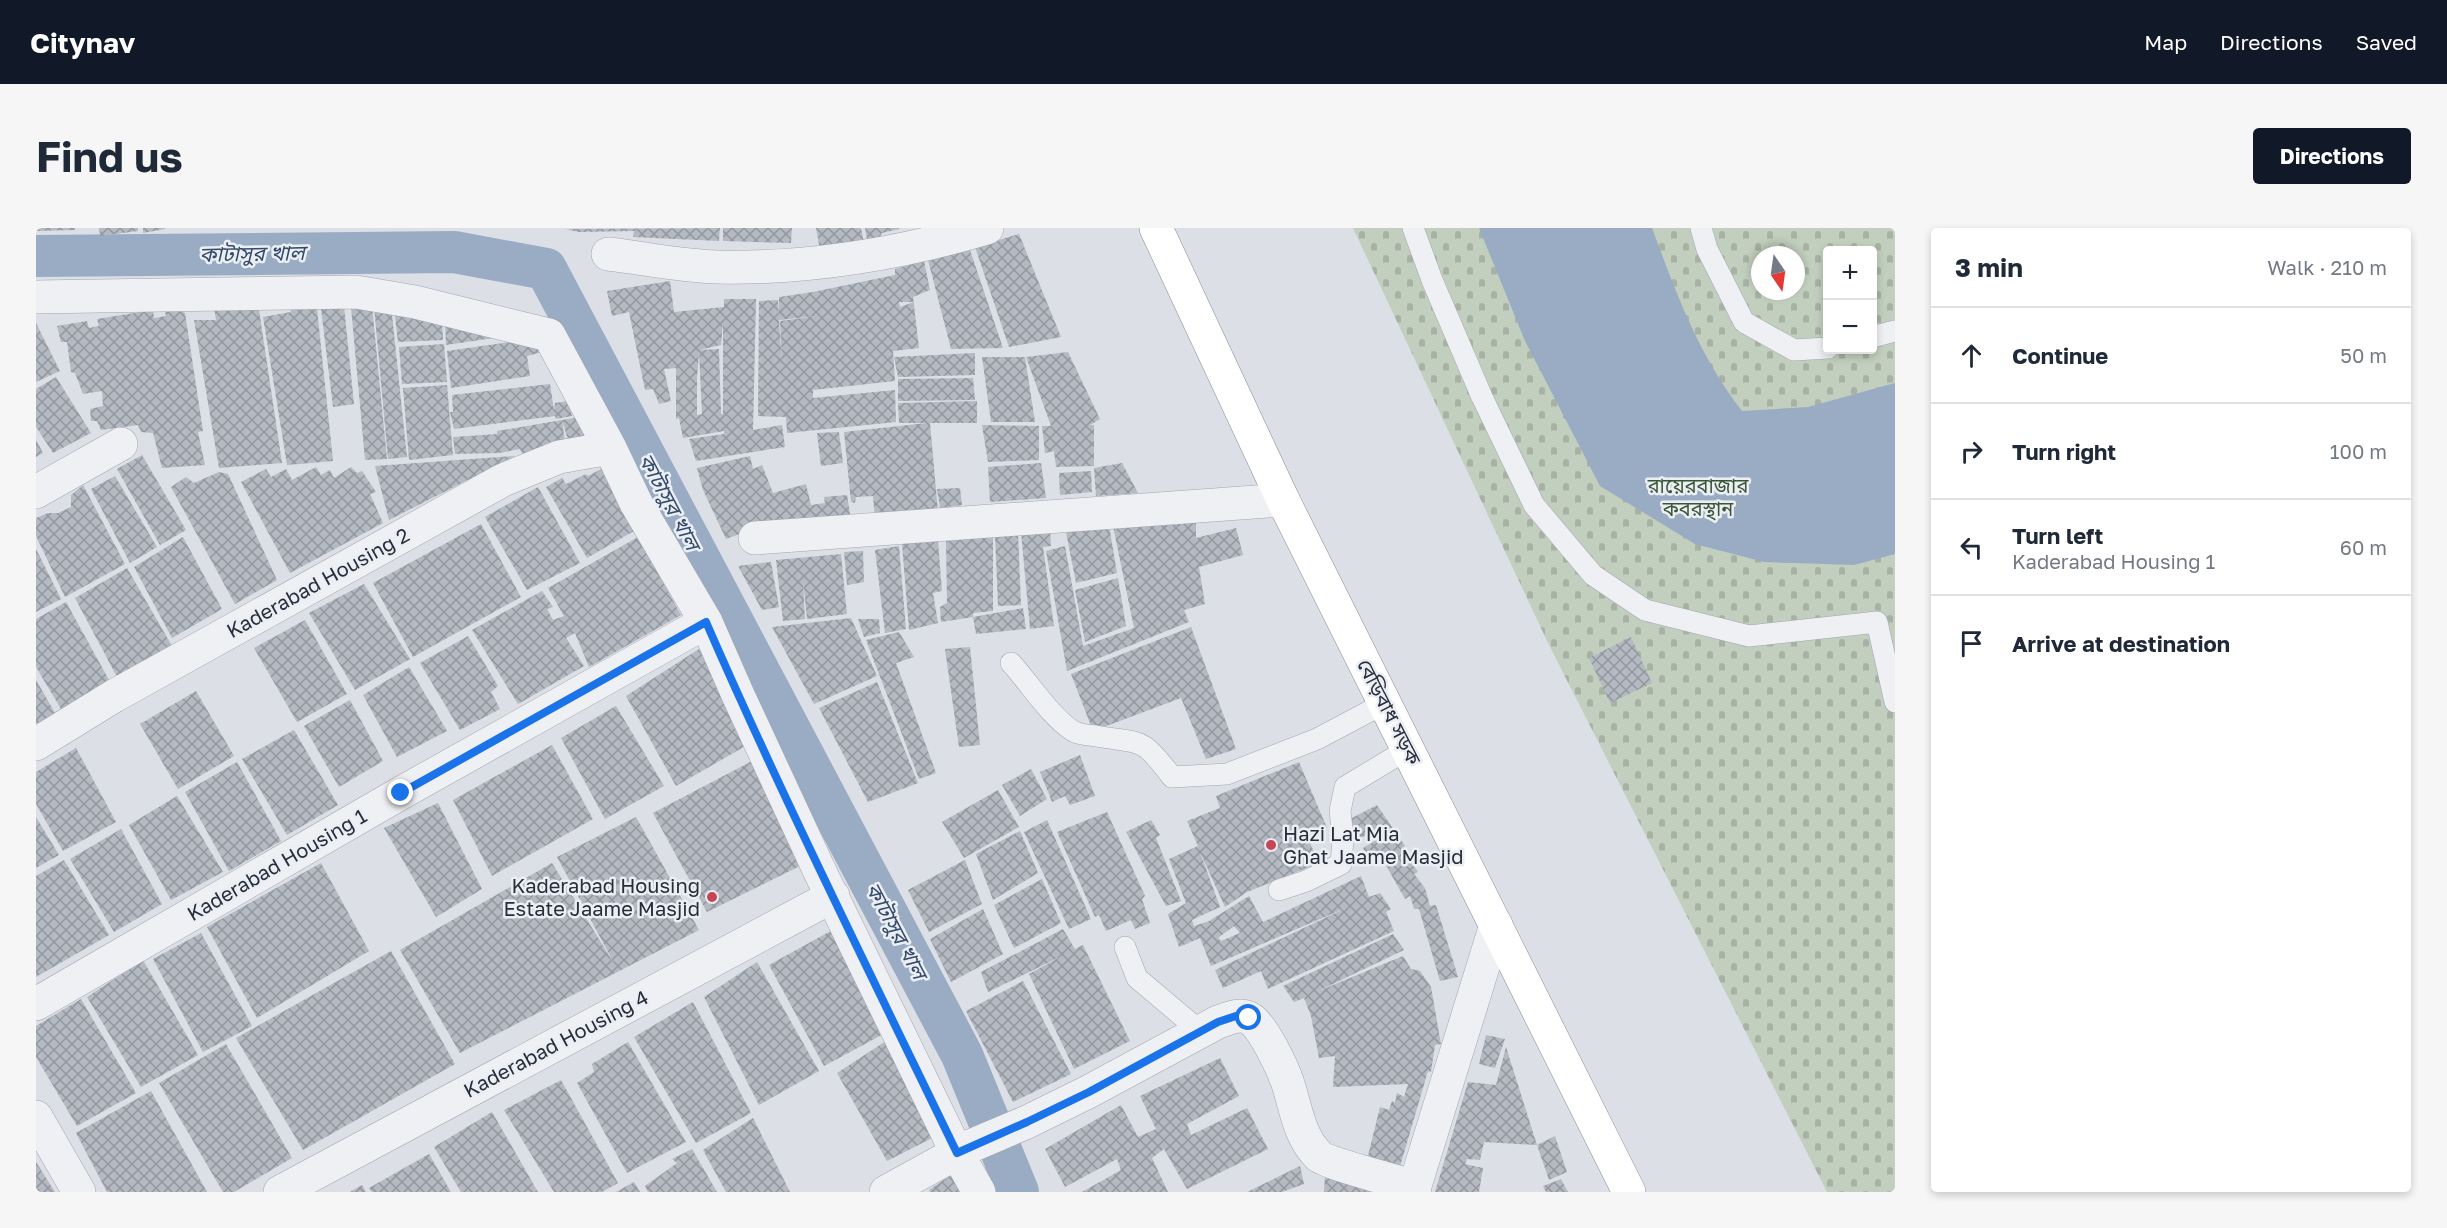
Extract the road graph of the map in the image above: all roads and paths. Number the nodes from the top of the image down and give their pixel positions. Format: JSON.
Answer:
{"nodes":[{"id":1,"x":987,"y":228,"type":"edge"},
{"id":2,"x":1156,"y":228,"type":"edge"},
{"id":3,"x":1413,"y":228,"type":"edge"},
{"id":4,"x":1701,"y":228,"type":"edge"},
{"id":5,"x":608,"y":254,"type":"dead end"},
{"id":6,"x":36,"y":297,"type":"edge"},
{"id":7,"x":1895,"y":331,"type":"edge"},
{"id":8,"x":1877,"y":336,"type":"edge"},
{"id":9,"x":1823,"y":348,"type":"edge"},
{"id":10,"x":121,"y":444,"type":"dead end"},
{"id":11,"x":610,"y":448,"type":"junction"},
{"id":12,"x":36,"y":492,"type":"edge"},
{"id":13,"x":1283,"y":500,"type":"junction"},
{"id":14,"x":755,"y":538,"type":"dead end"},
{"id":15,"x":706,"y":622,"type":"junction"},
{"id":16,"x":1011,"y":663,"type":"dead end"},
{"id":17,"x":1385,"y":702,"type":"junction"},
{"id":18,"x":1895,"y":702,"type":"edge"},
{"id":19,"x":36,"y":744,"type":"edge"},
{"id":20,"x":1408,"y":749,"type":"junction"},
{"id":21,"x":1279,"y":890,"type":"dead end"},
{"id":22,"x":833,"y":896,"type":"junction"},
{"id":23,"x":1496,"y":926,"type":"junction"},
{"id":24,"x":1125,"y":947,"type":"dead end"},
{"id":25,"x":36,"y":1004,"type":"edge"},
{"id":26,"x":1201,"y":1032,"type":"junction"},
{"id":27,"x":36,"y":1117,"type":"edge"},
{"id":28,"x":962,"y":1151,"type":"junction"},
{"id":29,"x":1414,"y":1189,"type":"edge"},
{"id":30,"x":79,"y":1192,"type":"edge"},
{"id":31,"x":280,"y":1192,"type":"edge"},
{"id":32,"x":886,"y":1192,"type":"edge"},
{"id":33,"x":979,"y":1192,"type":"edge"},
{"id":34,"x":1629,"y":1192,"type":"edge"}],
"edges":[{"from":1,"to":5,"type":"street"},
{"from":2,"to":13,"type":"highway","name":"বেড়িবাধ সড়ক"},
{"from":3,"to":18,"type":"lane"},
{"from":4,"to":9,"type":"lane"},
{"from":6,"to":11,"type":"street"},
{"from":7,"to":8,"type":"lane"},
{"from":10,"to":12,"type":"street"},
{"from":11,"to":15,"type":"street"},
{"from":11,"to":19,"type":"street","name":"Kaderabad Housing 2"},
{"from":13,"to":14,"type":"street"},
{"from":13,"to":17,"type":"highway","name":"বেড়িবাধ সড়ক"},
{"from":15,"to":22,"type":"street"},
{"from":15,"to":25,"type":"street","name":"Kaderabad Housing 1"},
{"from":16,"to":17,"type":"lane"},
{"from":17,"to":20,"type":"highway","name":"বেড়িবাধ সড়ক"},
{"from":20,"to":21,"type":"lane"},
{"from":20,"to":23,"type":"highway","name":"বেড়িবাধ সড়ক"},
{"from":22,"to":28,"type":"street"},
{"from":22,"to":31,"type":"street","name":"Kaderabad Housing 4"},
{"from":23,"to":29,"type":"street"},
{"from":23,"to":34,"type":"highway","name":"বেড়িবাধ সড়ক"},
{"from":24,"to":26,"type":"lane"},
{"from":26,"to":28,"type":"street"},
{"from":26,"to":29,"type":"street"},
{"from":27,"to":30,"type":"street"},
{"from":28,"to":32,"type":"street"},
{"from":28,"to":33,"type":"street"}]}
